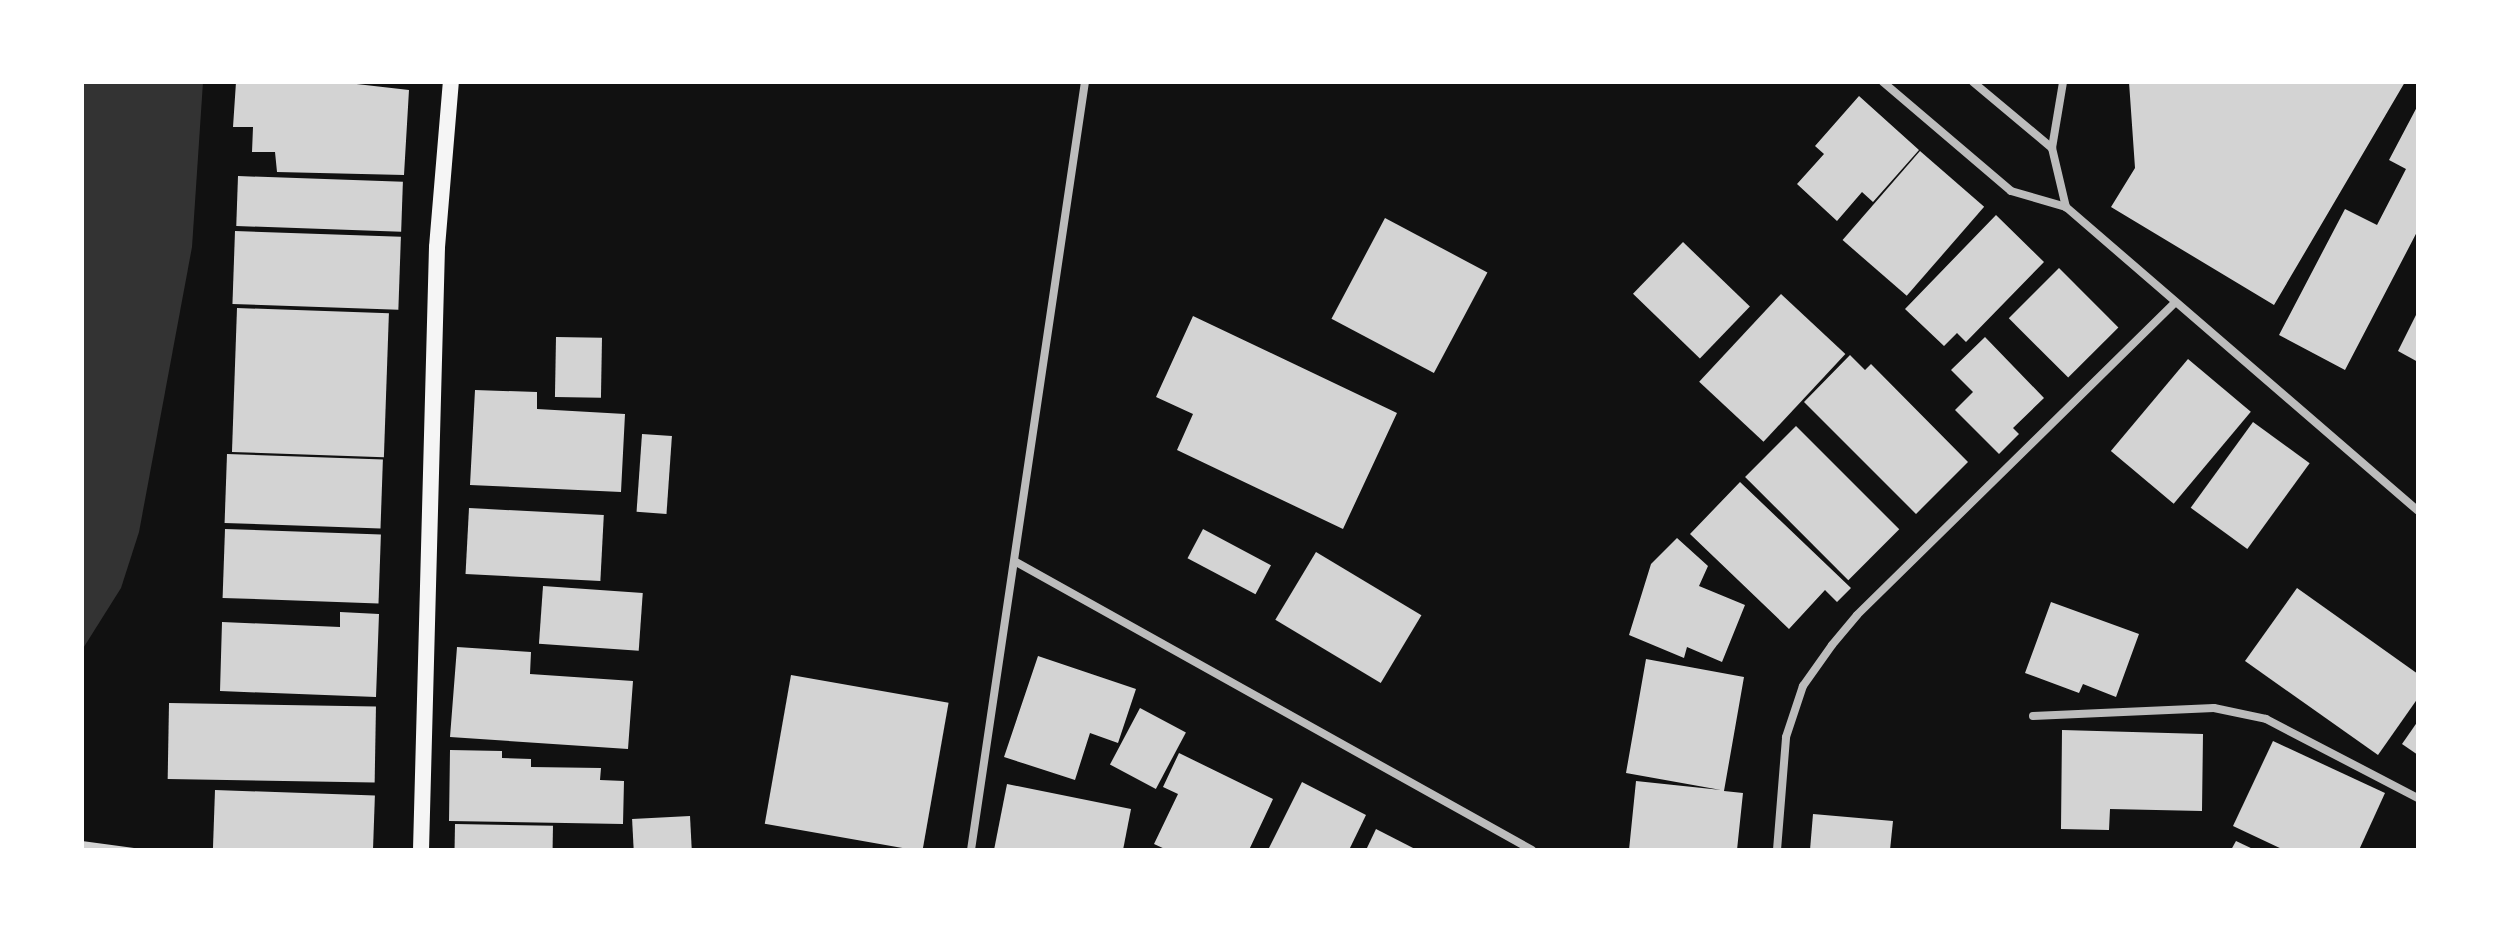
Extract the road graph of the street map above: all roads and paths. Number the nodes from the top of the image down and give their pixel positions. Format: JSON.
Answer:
{"nodes":[{"id":1,"x":451,"y":82,"type":"edge"},
{"id":2,"x":1085,"y":82,"type":"edge"},
{"id":3,"x":1883,"y":82,"type":"edge"},
{"id":4,"x":1973,"y":82,"type":"edge"},
{"id":5,"x":2063,"y":82,"type":"edge"},
{"id":6,"x":2052,"y":148,"type":"junction"},
{"id":7,"x":2066,"y":207,"type":"junction"},
{"id":8,"x":2175,"y":303,"type":"junction"},
{"id":9,"x":2418,"y":511,"type":"edge"},
{"id":10,"x":1016,"y":562,"type":"junction"},
{"id":11,"x":2033,"y":716,"type":"dead end"},
{"id":12,"x":2418,"y":798,"type":"edge"},
{"id":13,"x":421,"y":850,"type":"edge"},
{"id":14,"x":971,"y":850,"type":"edge"},
{"id":15,"x":1532,"y":850,"type":"edge"},
{"id":16,"x":1777,"y":850,"type":"edge"}],
"edges":[{"from":1,"to":13,"type":"main road"},
{"from":2,"to":10,"type":"street"},
{"from":3,"to":7,"type":"street"},
{"from":4,"to":6,"type":"street"},
{"from":5,"to":6,"type":"street"},
{"from":6,"to":7,"type":"street"},
{"from":7,"to":8,"type":"street"},
{"from":8,"to":9,"type":"street"},
{"from":8,"to":16,"type":"street"},
{"from":10,"to":14,"type":"street"},
{"from":10,"to":15,"type":"street"},
{"from":11,"to":12,"type":"street"}]}
